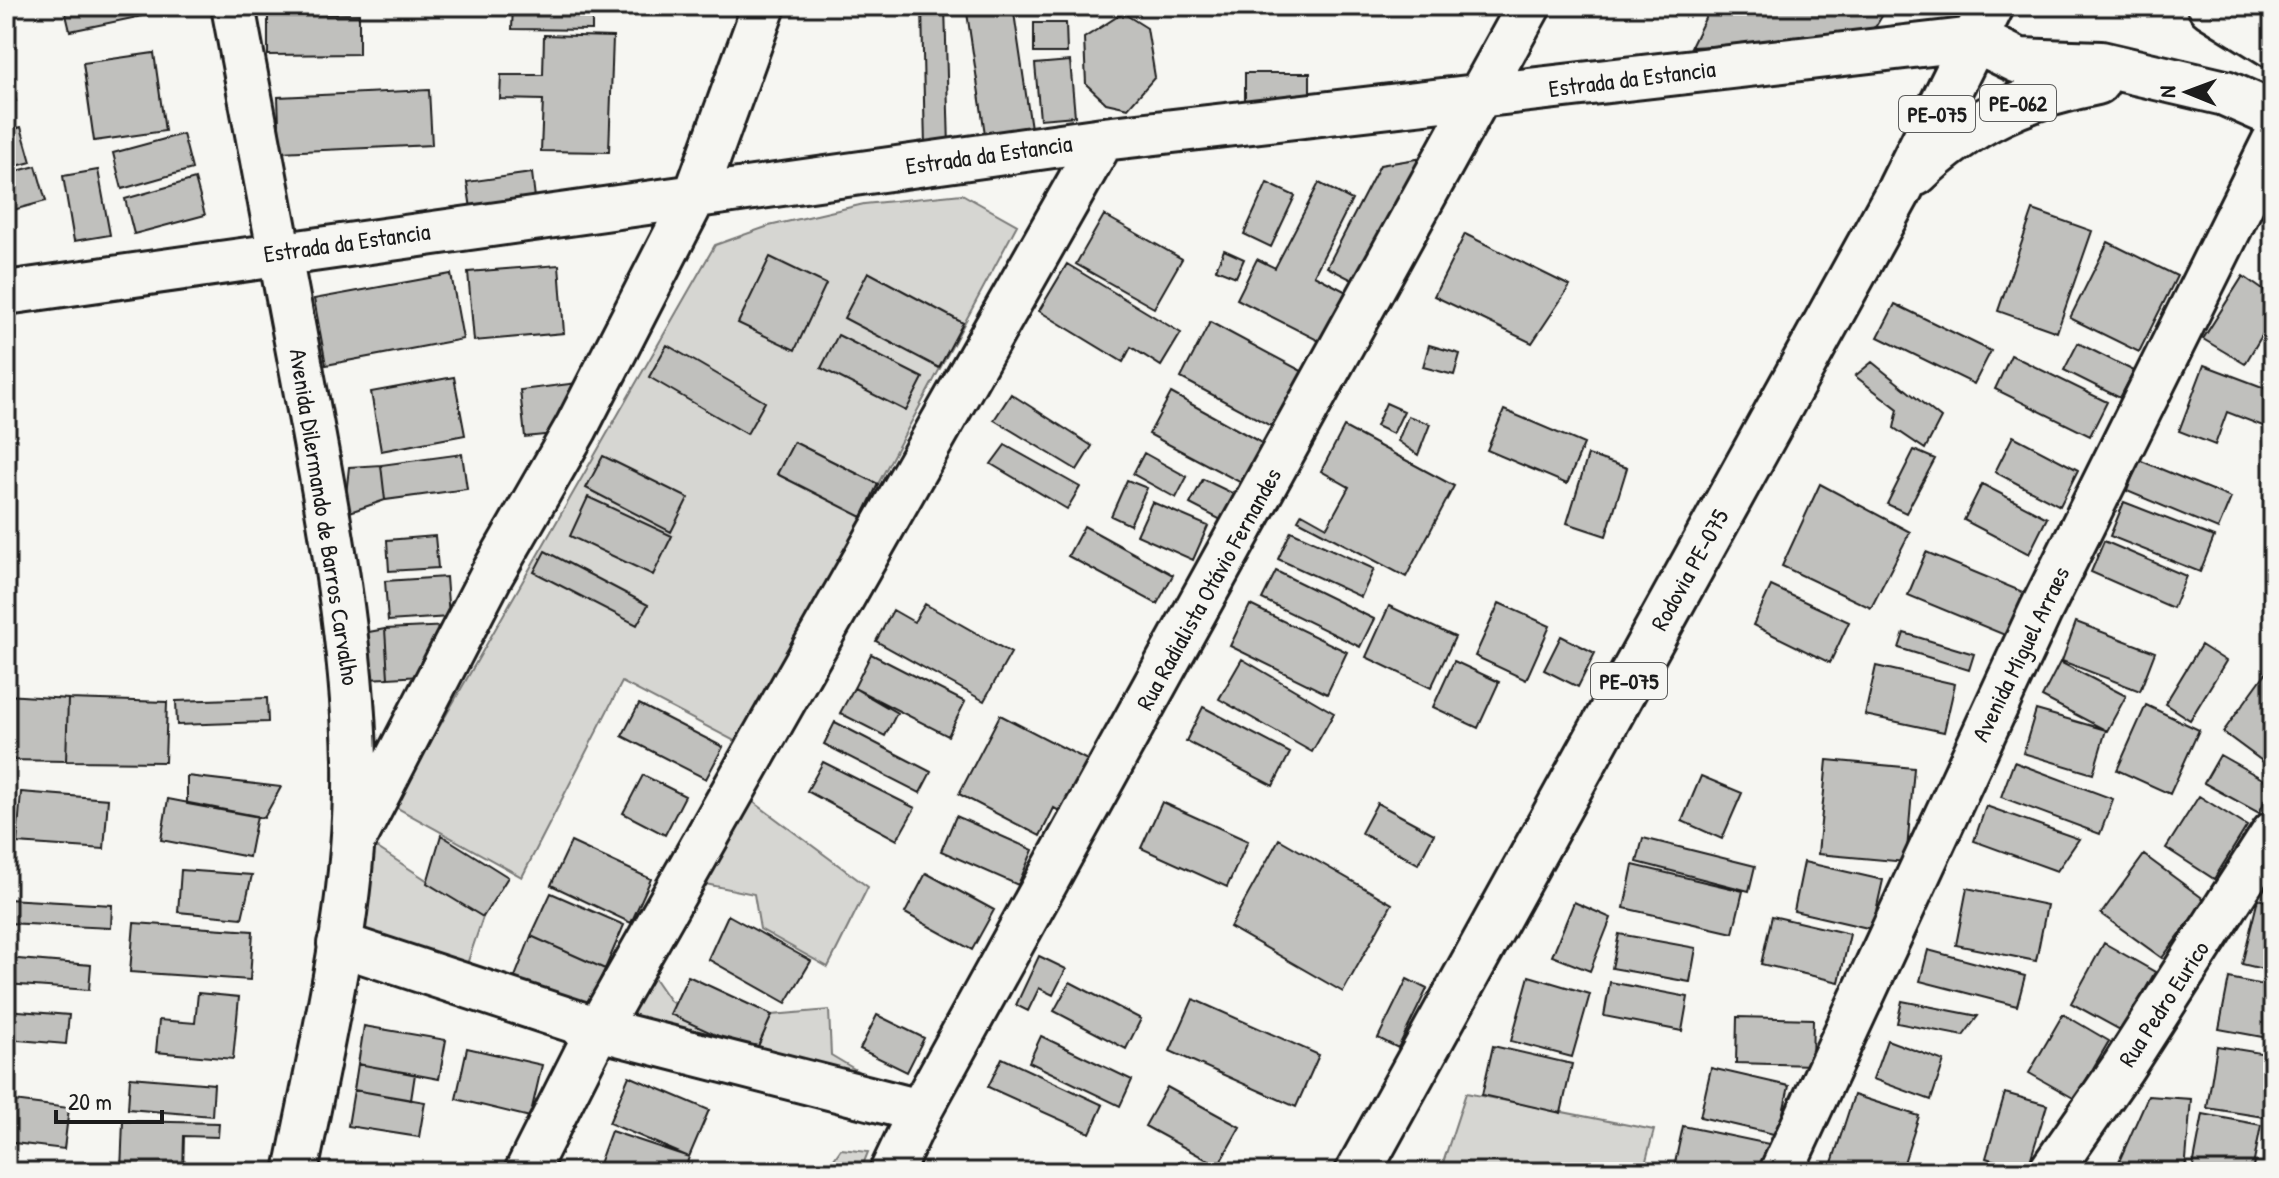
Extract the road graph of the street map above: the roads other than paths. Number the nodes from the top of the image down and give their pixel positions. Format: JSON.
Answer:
{"nodes":[{"id":1,"x":233,"y":6,"type":"edge"},
{"id":2,"x":764,"y":6,"type":"edge"},
{"id":3,"x":1529,"y":6,"type":"edge"},
{"id":4,"x":2027,"y":6,"type":"edge"},
{"id":5,"x":2210,"y":6,"type":"edge"},
{"id":6,"x":1983,"y":22,"type":"edge"},
{"id":7,"x":2273,"y":45,"type":"edge"},
{"id":8,"x":2162,"y":80,"type":"junction"},
{"id":9,"x":1481,"y":96,"type":"junction"},
{"id":10,"x":2273,"y":114,"type":"edge"},
{"id":11,"x":1103,"y":139,"type":"junction"},
{"id":12,"x":2273,"y":142,"type":"edge"},
{"id":13,"x":1900,"y":189,"type":"junction"},
{"id":14,"x":695,"y":196,"type":"junction"},
{"id":15,"x":279,"y":253,"type":"junction"},
{"id":16,"x":6,"y":293,"type":"edge"},
{"id":17,"x":2273,"y":833,"type":"edge"},
{"id":18,"x":352,"y":845,"type":"junction"},
{"id":19,"x":339,"y":944,"type":"junction"},
{"id":20,"x":598,"y":1029,"type":"junction"},
{"id":21,"x":920,"y":1111,"type":"junction"},
{"id":22,"x":296,"y":1172,"type":"edge"},
{"id":23,"x":526,"y":1172,"type":"edge"},
{"id":24,"x":891,"y":1172,"type":"edge"},
{"id":25,"x":1358,"y":1172,"type":"edge"},
{"id":26,"x":1781,"y":1172,"type":"edge"},
{"id":27,"x":2050,"y":1172,"type":"edge"}],
"edges":[{"from":1,"to":15,"type":"street","name":"Avenida Dilermando de Barros Carvalho"},
{"from":2,"to":14,"type":"street"},
{"from":3,"to":9,"type":"street","name":"Rua Radialista Otávio Fernandes"},
{"from":4,"to":6,"type":"main road"},
{"from":5,"to":7,"type":"main road"},
{"from":6,"to":8,"type":"main road","number":"PE-062"},
{"from":6,"to":9,"type":"street","name":"Estrada da Estancia"},
{"from":6,"to":13,"type":"main road","name":"Rodovia PE-075","number":"PE-075"},
{"from":8,"to":10,"type":"main road","number":"PE-062"},
{"from":8,"to":13,"type":"main road","number":"PE-062"},
{"from":9,"to":11,"type":"street","name":"Estrada da Estancia"},
{"from":9,"to":21,"type":"street","name":"Rua Radialista Otávio Fernandes"},
{"from":11,"to":14,"type":"street","name":"Estrada da Estancia"},
{"from":11,"to":20,"type":"street"},
{"from":12,"to":26,"type":"street","name":"Avenida Miguel Arraes"},
{"from":13,"to":25,"type":"main road","name":"Rodovia PE-075","number":"PE-075"},
{"from":14,"to":15,"type":"street","name":"Estrada da Estancia"},
{"from":14,"to":18,"type":"street"},
{"from":15,"to":16,"type":"street","name":"Estrada da Estancia"},
{"from":15,"to":18,"type":"street","name":"Avenida Dilermando de Barros Carvalho"},
{"from":17,"to":27,"type":"street","name":"Rua Pedro Eurico"},
{"from":18,"to":19,"type":"street","name":"Avenida Dilermando de Barros Carvalho"},
{"from":19,"to":20,"type":"street"},
{"from":19,"to":22,"type":"street","name":"Avenida Dilermando de Barros Carvalho"},
{"from":20,"to":21,"type":"street"},
{"from":20,"to":23,"type":"street"},
{"from":21,"to":24,"type":"street","name":"Rua Radialista Otávio Fernandes"}]}
